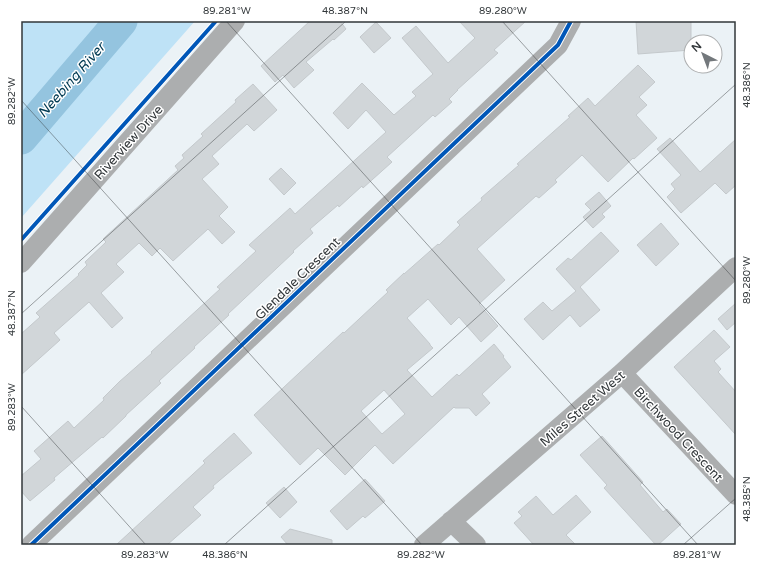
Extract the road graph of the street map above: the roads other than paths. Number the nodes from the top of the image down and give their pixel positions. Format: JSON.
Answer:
{"nodes":[{"id":1,"x":235,"y":21,"type":"edge"},
{"id":2,"x":571,"y":21,"type":"edge"},
{"id":3,"x":21,"y":263,"type":"edge"},
{"id":4,"x":736,"y":267,"type":"edge"},
{"id":5,"x":622,"y":373,"type":"junction"},
{"id":6,"x":736,"y":495,"type":"edge"},
{"id":7,"x":451,"y":521,"type":"junction"},
{"id":8,"x":31,"y":545,"type":"edge"},
{"id":9,"x":424,"y":545,"type":"edge"},
{"id":10,"x":476,"y":545,"type":"edge"}],
"edges":[{"from":1,"to":3,"type":"street","name":"Riverview Drive"},
{"from":2,"to":8,"type":"street","name":"Glendale Crescent"},
{"from":4,"to":5,"type":"street","name":"Miles Street West"},
{"from":5,"to":6,"type":"street","name":"Birchwood Crescent"},
{"from":5,"to":7,"type":"street","name":"Miles Street West"},
{"from":7,"to":9,"type":"street","name":"Miles Street West"},
{"from":7,"to":10,"type":"street"}]}
